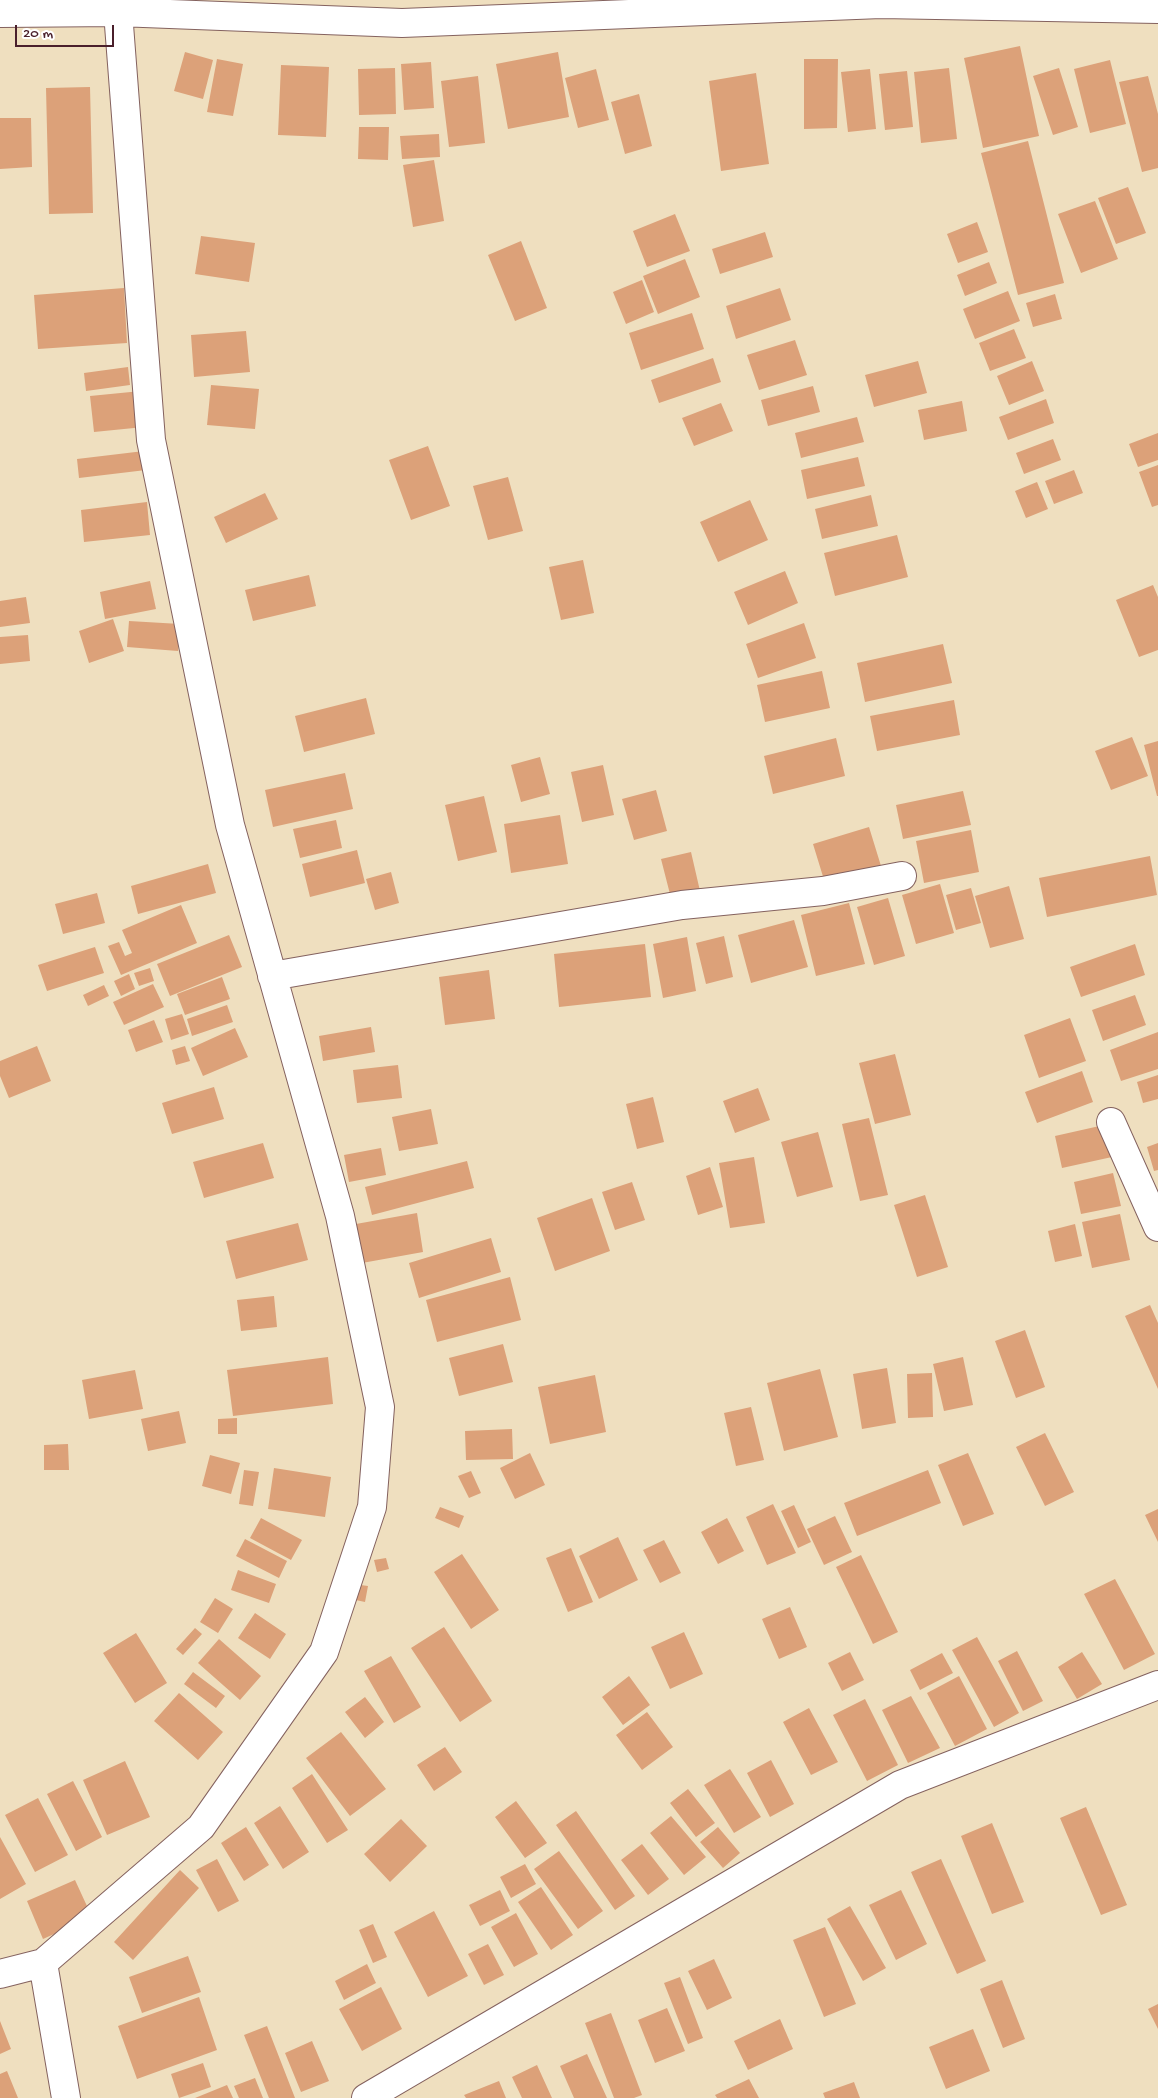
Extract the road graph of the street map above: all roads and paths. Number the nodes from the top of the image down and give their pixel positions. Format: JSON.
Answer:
{"nodes":[{"id":1,"x":1158,"y":9,"type":"edge"},
{"id":2,"x":317,"y":10,"type":"edge"},
{"id":3,"x":118,"y":12,"type":"junction"},
{"id":4,"x":0,"y":13,"type":"edge"},
{"id":5,"x":902,"y":876,"type":"dead end"},
{"id":6,"x":272,"y":976,"type":"junction"},
{"id":7,"x":1111,"y":1122,"type":"dead end"},
{"id":8,"x":1158,"y":1227,"type":"edge"},
{"id":9,"x":1158,"y":1685,"type":"edge"},
{"id":10,"x":43,"y":1963,"type":"junction"},
{"id":11,"x":0,"y":1974,"type":"edge"},
{"id":12,"x":66,"y":2098,"type":"edge"},
{"id":13,"x":366,"y":2098,"type":"edge"}],
"edges":[{"from":1,"to":2,"type":"street"},
{"from":2,"to":3,"type":"street"},
{"from":3,"to":4,"type":"street"},
{"from":3,"to":6,"type":"street"},
{"from":5,"to":6,"type":"street"},
{"from":6,"to":10,"type":"street"},
{"from":7,"to":8,"type":"street"},
{"from":9,"to":13,"type":"street"},
{"from":10,"to":11,"type":"street"},
{"from":10,"to":12,"type":"street"}]}
